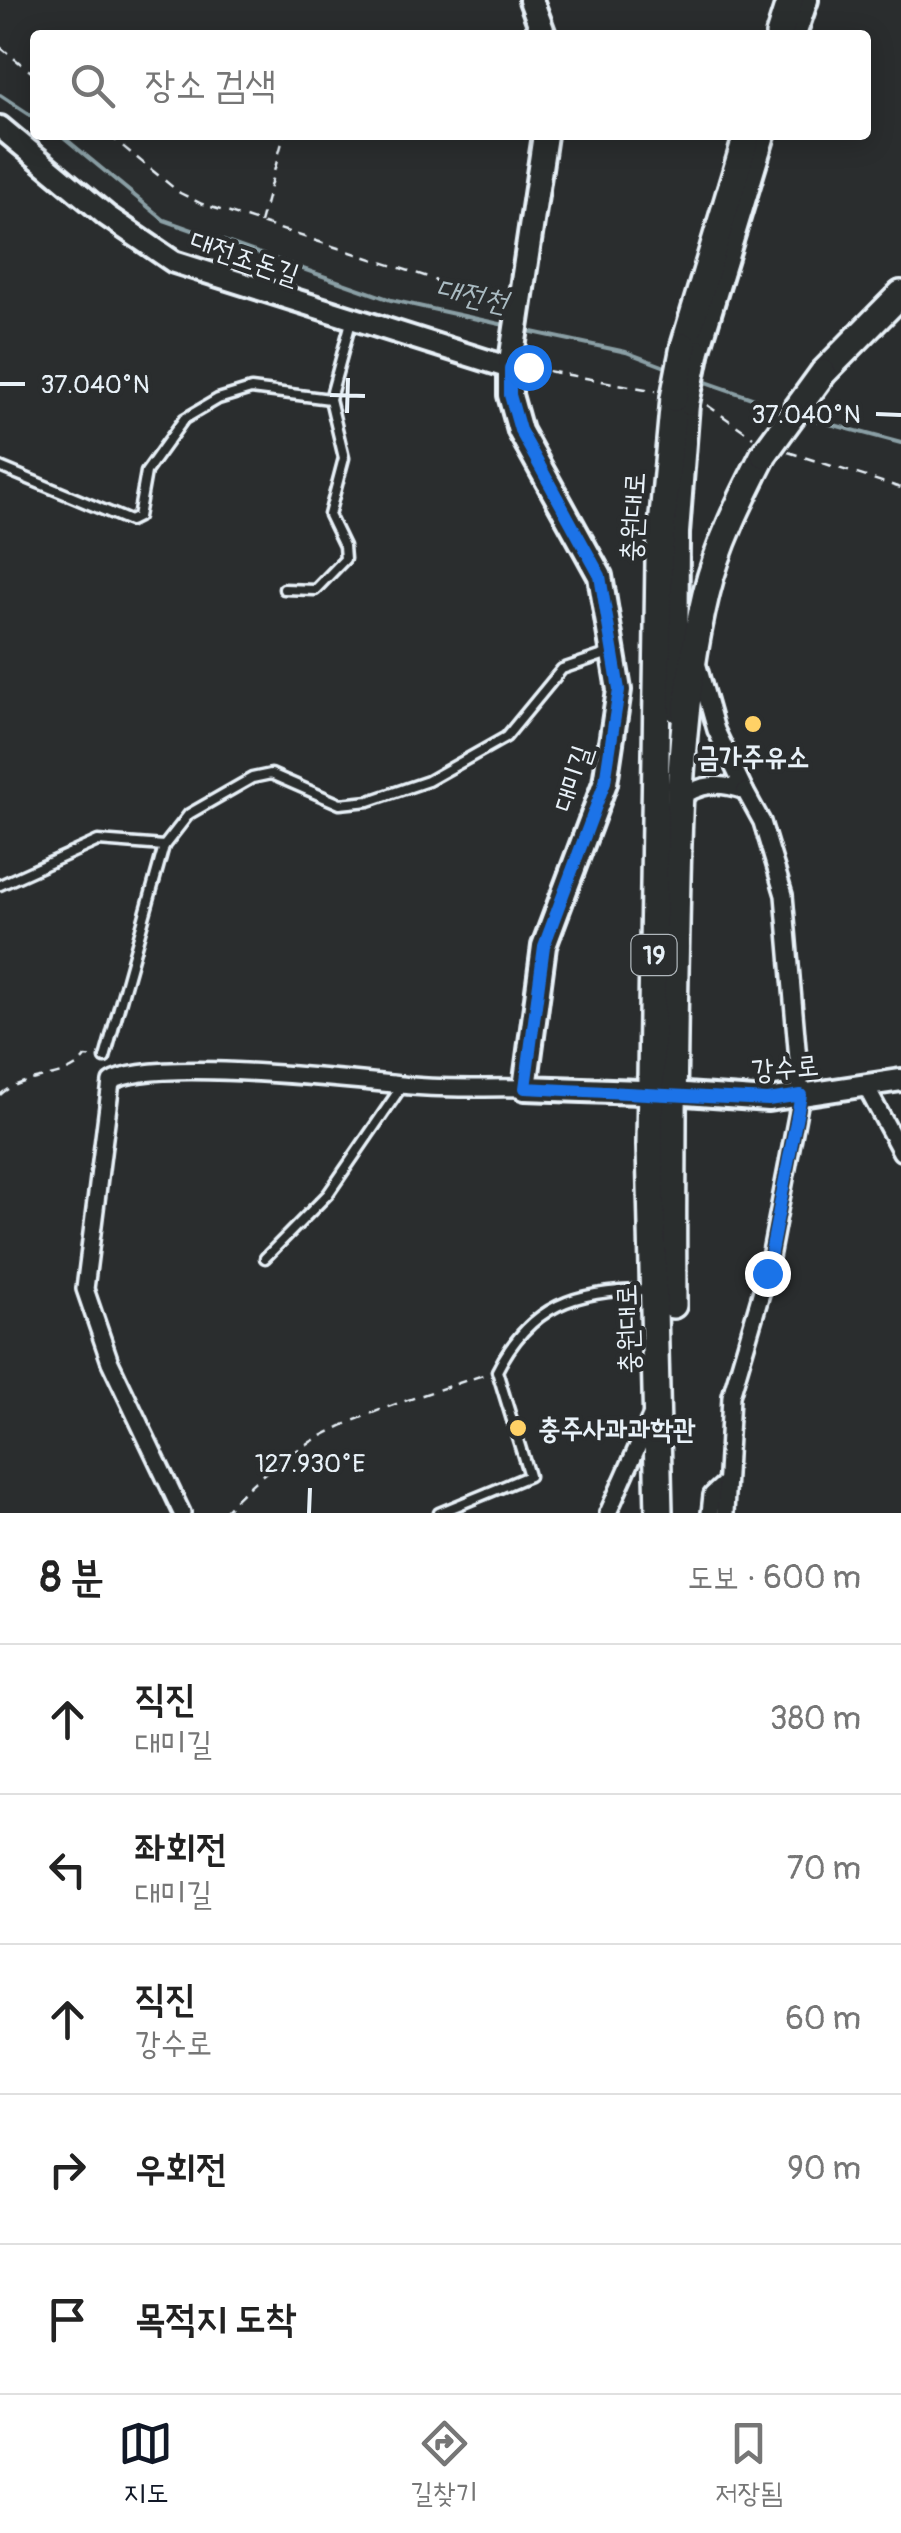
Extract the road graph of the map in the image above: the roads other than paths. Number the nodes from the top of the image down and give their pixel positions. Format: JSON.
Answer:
{"nodes":[{"id":1,"x":530,"y":0,"type":"edge"},
{"id":2,"x":790,"y":0,"type":"edge"},
{"id":3,"x":807,"y":0,"type":"edge"},
{"id":4,"x":542,"y":30,"type":"edge"},
{"id":5,"x":780,"y":30,"type":"edge"},
{"id":6,"x":797,"y":30,"type":"edge"},
{"id":7,"x":3,"y":135,"type":"edge"},
{"id":8,"x":544,"y":140,"type":"edge"},
{"id":9,"x":747,"y":140,"type":"edge"},
{"id":10,"x":762,"y":140,"type":"edge"},
{"id":11,"x":901,"y":294,"type":"edge"},
{"id":12,"x":352,"y":320,"type":"junction"},
{"id":13,"x":691,"y":348,"type":"junction"},
{"id":14,"x":511,"y":362,"type":"junction"},
{"id":15,"x":330,"y":399,"type":"junction"},
{"id":16,"x":683,"y":400,"type":"junction"},
{"id":17,"x":0,"y":468,"type":"edge"},
{"id":18,"x":284,"y":589,"type":"dead end"},
{"id":19,"x":614,"y":651,"type":"junction"},
{"id":20,"x":694,"y":655,"type":"junction"},
{"id":21,"x":745,"y":791,"type":"junction"},
{"id":22,"x":678,"y":799,"type":"junction"},
{"id":23,"x":164,"y":846,"type":"junction"},
{"id":24,"x":0,"y":885,"type":"edge"},
{"id":25,"x":106,"y":1058,"type":"road end"},
{"id":26,"x":901,"y":1080,"type":"edge"},
{"id":27,"x":865,"y":1085,"type":"junction"},
{"id":28,"x":402,"y":1086,"type":"junction"},
{"id":29,"x":525,"y":1088,"type":"junction"},
{"id":30,"x":662,"y":1092,"type":"junction"},
{"id":31,"x":801,"y":1095,"type":"junction"},
{"id":32,"x":901,"y":1152,"type":"edge"},
{"id":33,"x":265,"y":1258,"type":"dead end"},
{"id":34,"x":656,"y":1290,"type":"junction"},
{"id":35,"x":658,"y":1401,"type":"junction"},
{"id":36,"x":726,"y":1482,"type":"junction"},
{"id":37,"x":182,"y":1513,"type":"edge"},
{"id":38,"x":439,"y":1513,"type":"edge"},
{"id":39,"x":608,"y":1513,"type":"edge"},
{"id":40,"x":660,"y":1513,"type":"edge"},
{"id":41,"x":677,"y":1513,"type":"edge"},
{"id":42,"x":710,"y":1513,"type":"edge"},
{"id":43,"x":725,"y":1513,"type":"edge"}],
"edges":[{"from":1,"to":4,"type":"main road"},
{"from":2,"to":5,"type":"highway"},
{"from":3,"to":6,"type":"street"},
{"from":7,"to":12,"type":"street","name":"대전조돈길"},
{"from":8,"to":14,"type":"main road","name":"대미길"},
{"from":9,"to":13,"type":"highway","name":"충원대로","number":"19"},
{"from":10,"to":13,"type":"street","name":"충원대로"},
{"from":11,"to":20,"type":"highway","name":"충원대로","bridge":true},
{"from":12,"to":14,"type":"street","name":"대전조돈길"},
{"from":12,"to":15,"type":"lane"},
{"from":13,"to":16,"type":"highway","name":"충원대로","number":"19","bridge":true},
{"from":14,"to":19,"type":"main road","name":"대미길"},
{"from":15,"to":17,"type":"lane"},
{"from":15,"to":18,"type":"lane"},
{"from":16,"to":22,"type":"street"},
{"from":16,"to":30,"type":"highway","name":"충원대로","number":"19"},
{"from":19,"to":23,"type":"lane"},
{"from":19,"to":29,"type":"main road","name":"대미길"},
{"from":20,"to":21,"type":"street"},
{"from":20,"to":22,"type":"highway","name":"충원대로"},
{"from":21,"to":22,"type":"street"},
{"from":21,"to":31,"type":"street"},
{"from":22,"to":30,"type":"highway","name":"충원대로","number":"19"},
{"from":23,"to":24,"type":"lane"},
{"from":23,"to":25,"type":"lane"},
{"from":26,"to":27,"type":"street","name":"강수로"},
{"from":27,"to":31,"type":"street","name":"강수로"},
{"from":27,"to":32,"type":"street"},
{"from":28,"to":29,"type":"street"},
{"from":28,"to":33,"type":"lane"},
{"from":28,"to":37,"type":"street"},
{"from":29,"to":30,"type":"main road"},
{"from":30,"to":31,"type":"street","name":"강수로"},
{"from":30,"to":34,"type":"highway","name":"충원대로","number":"19"},
{"from":30,"to":41,"type":"highway","name":"충원대로","number":"19"},
{"from":31,"to":36,"type":"street"},
{"from":34,"to":35,"type":"highway","name":"충원대로","number":"19"},
{"from":34,"to":38,"type":"lane"},
{"from":35,"to":39,"type":"street"},
{"from":35,"to":40,"type":"highway","name":"충원대로","number":"19"},
{"from":36,"to":42,"type":"street"},
{"from":36,"to":43,"type":"street"}]}
